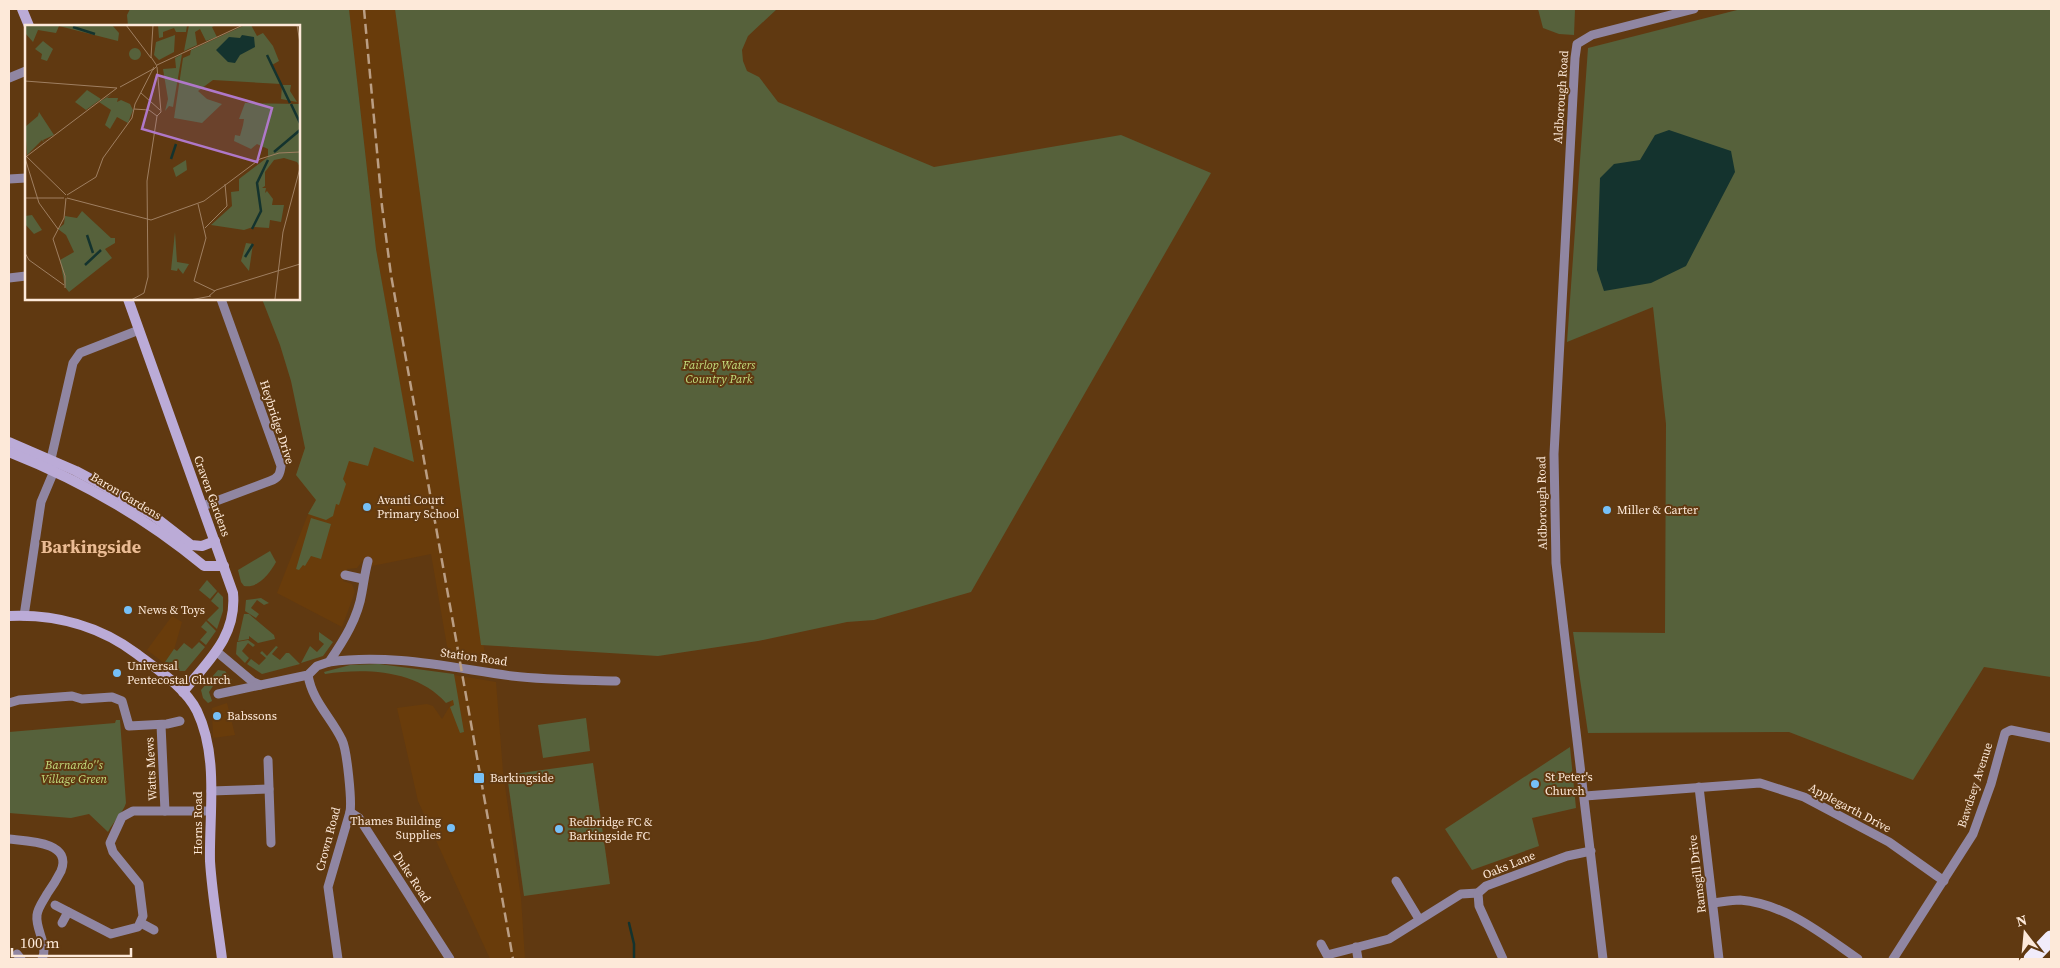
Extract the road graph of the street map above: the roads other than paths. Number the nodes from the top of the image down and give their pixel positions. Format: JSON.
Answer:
{"nodes":[{"id":1,"x":22,"y":9,"type":"edge"},
{"id":2,"x":1694,"y":9,"type":"edge"},
{"id":3,"x":29,"y":25,"type":"edge"},
{"id":4,"x":25,"y":72,"type":"edge"},
{"id":5,"x":9,"y":78,"type":"edge"},
{"id":6,"x":25,"y":178,"type":"edge"},
{"id":7,"x":9,"y":179,"type":"edge"},
{"id":8,"x":25,"y":276,"type":"edge"},
{"id":9,"x":9,"y":278,"type":"edge"},
{"id":10,"x":128,"y":300,"type":"edge"},
{"id":11,"x":221,"y":300,"type":"edge"},
{"id":12,"x":139,"y":330,"type":"junction"},
{"id":13,"x":9,"y":442,"type":"edge"},
{"id":14,"x":9,"y":452,"type":"edge"},
{"id":15,"x":51,"y":459,"type":"junction"},
{"id":16,"x":54,"y":471,"type":"junction"},
{"id":17,"x":203,"y":506,"type":"junction"},
{"id":18,"x":216,"y":541,"type":"junction"},
{"id":19,"x":189,"y":549,"type":"junction"},
{"id":20,"x":368,"y":561,"type":"dead end"},
{"id":21,"x":224,"y":566,"type":"junction"},
{"id":22,"x":345,"y":575,"type":"dead end"},
{"id":23,"x":362,"y":579,"type":"junction"},
{"id":24,"x":9,"y":616,"type":"edge"},
{"id":25,"x":24,"y":616,"type":"junction"},
{"id":26,"x":216,"y":651,"type":"junction"},
{"id":27,"x":329,"y":662,"type":"junction"},
{"id":28,"x":308,"y":675,"type":"junction"},
{"id":29,"x":616,"y":681,"type":"dead end"},
{"id":30,"x":260,"y":685,"type":"junction"},
{"id":31,"x":183,"y":692,"type":"junction"},
{"id":32,"x":218,"y":694,"type":"dead end"},
{"id":33,"x":9,"y":703,"type":"edge"},
{"id":34,"x":180,"y":721,"type":"dead end"},
{"id":35,"x":161,"y":725,"type":"junction"},
{"id":36,"x":2051,"y":738,"type":"edge"},
{"id":37,"x":268,"y":760,"type":"dead end"},
{"id":38,"x":1700,"y":787,"type":"junction"},
{"id":39,"x":269,"y":789,"type":"junction"},
{"id":40,"x":211,"y":791,"type":"junction"},
{"id":41,"x":1585,"y":796,"type":"junction"},
{"id":42,"x":165,"y":811,"type":"junction"},
{"id":43,"x":211,"y":811,"type":"junction"},
{"id":44,"x":350,"y":812,"type":"junction"},
{"id":45,"x":9,"y":839,"type":"edge"},
{"id":46,"x":271,"y":843,"type":"dead end"},
{"id":47,"x":1591,"y":851,"type":"junction"},
{"id":48,"x":1396,"y":881,"type":"dead end"},
{"id":49,"x":1944,"y":881,"type":"junction"},
{"id":50,"x":1478,"y":893,"type":"junction"},
{"id":51,"x":1713,"y":902,"type":"junction"},
{"id":52,"x":55,"y":905,"type":"dead end"},
{"id":53,"x":68,"y":912,"type":"junction"},
{"id":54,"x":1419,"y":919,"type":"junction"},
{"id":55,"x":62,"y":923,"type":"dead end"},
{"id":56,"x":141,"y":923,"type":"junction"},
{"id":57,"x":154,"y":930,"type":"dead end"},
{"id":58,"x":2051,"y":938,"type":"edge"},
{"id":59,"x":1321,"y":944,"type":"dead end"},
{"id":60,"x":1356,"y":947,"type":"junction"},
{"id":61,"x":43,"y":955,"type":"edge"},
{"id":62,"x":222,"y":959,"type":"edge"},
{"id":63,"x":338,"y":959,"type":"edge"},
{"id":64,"x":450,"y":959,"type":"edge"},
{"id":65,"x":1358,"y":959,"type":"edge"},
{"id":66,"x":1502,"y":959,"type":"edge"},
{"id":67,"x":1602,"y":959,"type":"edge"},
{"id":68,"x":1719,"y":959,"type":"edge"},
{"id":69,"x":1858,"y":959,"type":"edge"},
{"id":70,"x":1893,"y":959,"type":"edge"},
{"id":71,"x":2031,"y":959,"type":"edge"}],
"edges":[{"from":1,"to":3,"type":"street"},
{"from":2,"to":41,"type":"street","name":"Aldborough Road"},
{"from":4,"to":5,"type":"street"},
{"from":6,"to":7,"type":"street"},
{"from":8,"to":9,"type":"street"},
{"from":10,"to":12,"type":"street","name":"Craven Gardens"},
{"from":11,"to":17,"type":"street","name":"Heybridge Drive"},
{"from":12,"to":15,"type":"street"},
{"from":12,"to":17,"type":"street","name":"Craven Gardens"},
{"from":13,"to":15,"type":"street","name":"Baron Gardens"},
{"from":14,"to":16,"type":"street","name":"Baron Gardens"},
{"from":15,"to":16,"type":"street"},
{"from":15,"to":19,"type":"street","name":"Baron Gardens"},
{"from":16,"to":19,"type":"street","name":"Baron Gardens"},
{"from":16,"to":25,"type":"street"},
{"from":17,"to":18,"type":"street","name":"Craven Gardens"},
{"from":18,"to":19,"type":"street"},
{"from":18,"to":21,"type":"street","name":"Craven Gardens"},
{"from":19,"to":21,"type":"street","name":"Baron Gardens"},
{"from":20,"to":23,"type":"street"},
{"from":21,"to":26,"type":"street","name":"Craven Gardens"},
{"from":22,"to":23,"type":"street"},
{"from":23,"to":27,"type":"street"},
{"from":24,"to":25,"type":"street","name":"Horns Road"},
{"from":25,"to":31,"type":"street","name":"Horns Road"},
{"from":26,"to":30,"type":"street"},
{"from":26,"to":31,"type":"street","name":"Craven Gardens"},
{"from":27,"to":28,"type":"street"},
{"from":27,"to":29,"type":"street","name":"Station Road"},
{"from":28,"to":30,"type":"street"},
{"from":28,"to":44,"type":"street","name":"Crown Road"},
{"from":30,"to":32,"type":"street"},
{"from":31,"to":40,"type":"street","name":"Horns Road"},
{"from":33,"to":35,"type":"street"},
{"from":34,"to":35,"type":"street"},
{"from":35,"to":42,"type":"street","name":"Watts Mews"},
{"from":36,"to":49,"type":"street","name":"Bawdsey Avenue"},
{"from":37,"to":39,"type":"street"},
{"from":38,"to":41,"type":"street","name":"Applegarth Drive"},
{"from":38,"to":49,"type":"street","name":"Applegarth Drive"},
{"from":38,"to":51,"type":"street","name":"Ramsgill Drive"},
{"from":39,"to":40,"type":"street"},
{"from":39,"to":46,"type":"street"},
{"from":40,"to":43,"type":"street","name":"Horns Road"},
{"from":41,"to":47,"type":"street","name":"Aldborough Road"},
{"from":42,"to":43,"type":"street"},
{"from":42,"to":56,"type":"street"},
{"from":43,"to":62,"type":"street","name":"Horns Road"},
{"from":44,"to":63,"type":"street","name":"Crown Road"},
{"from":44,"to":64,"type":"street","name":"Duke Road"},
{"from":45,"to":61,"type":"street"},
{"from":47,"to":50,"type":"street","name":"Oaks Lane"},
{"from":47,"to":67,"type":"street","name":"Aldborough Road"},
{"from":48,"to":54,"type":"street"},
{"from":49,"to":70,"type":"street","name":"Bawdsey Avenue"},
{"from":50,"to":54,"type":"street"},
{"from":50,"to":66,"type":"street","name":"Oaks Lane"},
{"from":51,"to":68,"type":"street","name":"Ramsgill Drive"},
{"from":51,"to":69,"type":"street"},
{"from":52,"to":53,"type":"street"},
{"from":53,"to":55,"type":"street"},
{"from":53,"to":56,"type":"street"},
{"from":54,"to":60,"type":"street"},
{"from":56,"to":57,"type":"street"},
{"from":58,"to":71,"type":"highway"},
{"from":59,"to":60,"type":"street"},
{"from":60,"to":65,"type":"street"}]}
